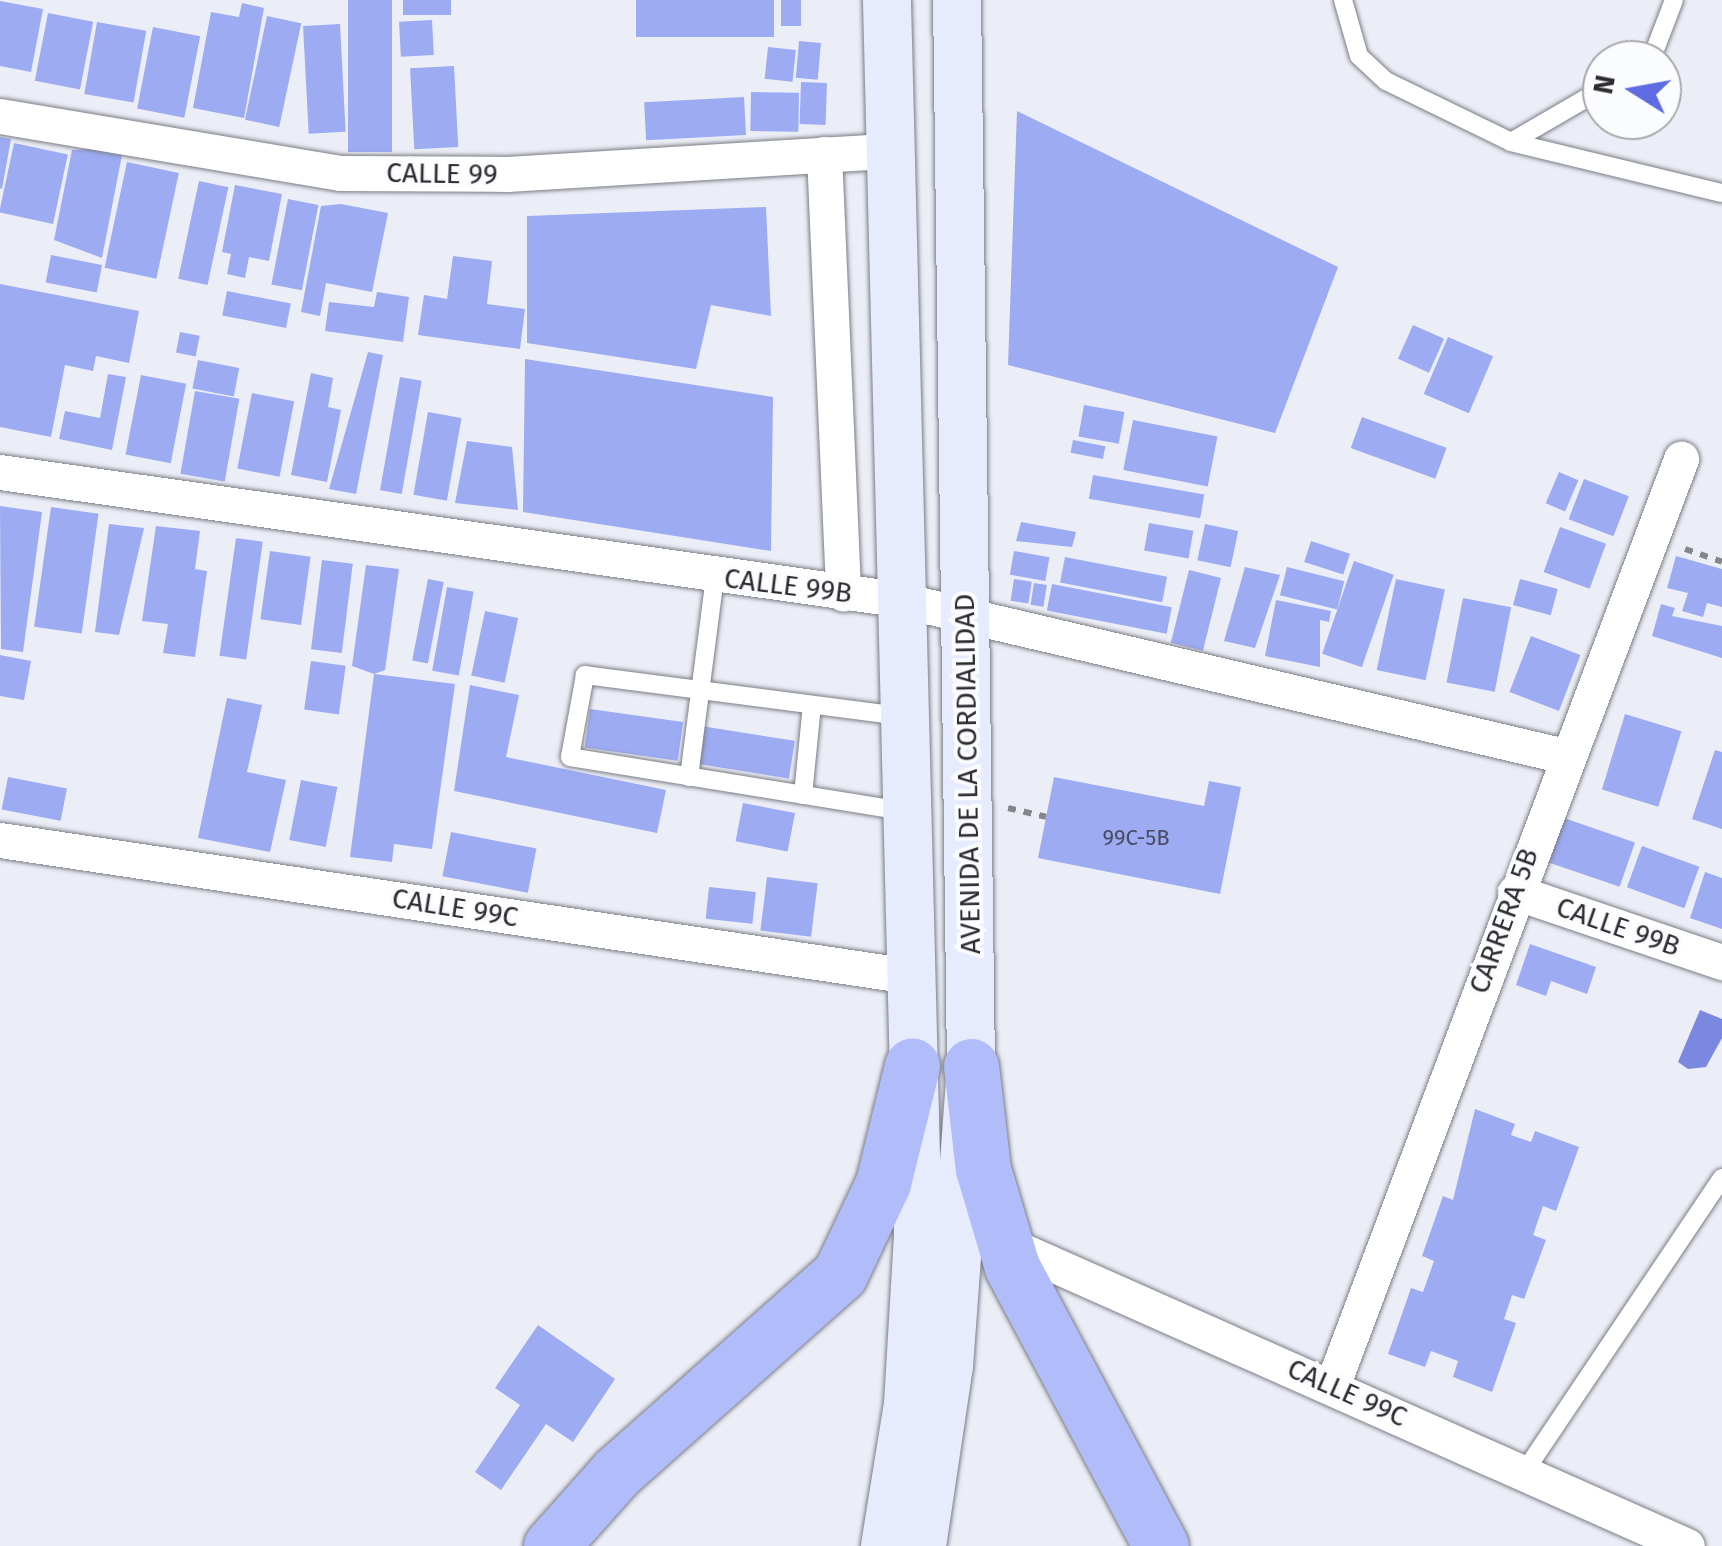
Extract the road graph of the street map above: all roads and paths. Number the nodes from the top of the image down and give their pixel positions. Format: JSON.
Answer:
{"nodes":[{"id":1,"x":887,"y":0,"type":"edge"},
{"id":2,"x":957,"y":0,"type":"edge"},
{"id":3,"x":1342,"y":0,"type":"edge"},
{"id":4,"x":1674,"y":0,"type":"edge"},
{"id":5,"x":1659,"y":40,"type":"edge"},
{"id":6,"x":1582,"y":101,"type":"edge"},
{"id":7,"x":0,"y":116,"type":"edge"},
{"id":8,"x":1511,"y":142,"type":"junction"},
{"id":9,"x":888,"y":151,"type":"junction"},
{"id":10,"x":824,"y":154,"type":"junction"},
{"id":11,"x":1722,"y":193,"type":"edge"},
{"id":12,"x":1682,"y":459,"type":"dead end"},
{"id":13,"x":0,"y":472,"type":"edge"},
{"id":14,"x":1665,"y":542,"type":"dead end"},
{"id":15,"x":1722,"y":562,"type":"edge"},
{"id":16,"x":715,"y":578,"type":"junction"},
{"id":17,"x":843,"y":594,"type":"junction"},
{"id":18,"x":896,"y":599,"type":"junction"},
{"id":19,"x":967,"y":615,"type":"junction"},
{"id":20,"x":702,"y":691,"type":"junction"},
{"id":21,"x":812,"y":705,"type":"junction"},
{"id":22,"x":900,"y":716,"type":"junction"},
{"id":23,"x":1565,"y":756,"type":"junction"},
{"id":24,"x":689,"y":777,"type":"junction"},
{"id":25,"x":803,"y":795,"type":"junction"},
{"id":26,"x":903,"y":811,"type":"junction"},
{"id":27,"x":0,"y":840,"type":"edge"},
{"id":28,"x":1515,"y":892,"type":"junction"},
{"id":29,"x":1722,"y":962,"type":"edge"},
{"id":30,"x":910,"y":976,"type":"junction"},
{"id":31,"x":912,"y":1066,"type":"junction"},
{"id":32,"x":971,"y":1066,"type":"junction"},
{"id":33,"x":1722,"y":1178,"type":"edge"},
{"id":34,"x":1005,"y":1243,"type":"junction"},
{"id":35,"x":1332,"y":1386,"type":"junction"},
{"id":36,"x":1525,"y":1471,"type":"junction"},
{"id":37,"x":551,"y":1546,"type":"edge"},
{"id":38,"x":886,"y":1546,"type":"edge"},
{"id":39,"x":922,"y":1546,"type":"edge"},
{"id":40,"x":1161,"y":1546,"type":"edge"},
{"id":41,"x":1687,"y":1546,"type":"edge"}],
"edges":[{"from":1,"to":9,"type":"main road"},
{"from":2,"to":19,"type":"main road","name":"AVENIDA DE LA CORDIALIDAD"},
{"from":3,"to":8,"type":"lane"},
{"from":4,"to":5,"type":"lane"},
{"from":6,"to":8,"type":"lane"},
{"from":7,"to":10,"type":"street","name":"CALLE 99"},
{"from":8,"to":11,"type":"lane"},
{"from":9,"to":10,"type":"street","name":"CALLE 99"},
{"from":9,"to":18,"type":"main road"},
{"from":10,"to":17,"type":"street"},
{"from":12,"to":23,"type":"street","name":"CARRERA 5B"},
{"from":13,"to":16,"type":"street","name":"CALLE 99B"},
{"from":14,"to":15,"type":"path"},
{"from":16,"to":17,"type":"street","name":"CALLE 99B"},
{"from":16,"to":20,"type":"lane"},
{"from":17,"to":18,"type":"street","name":"CALLE 99B"},
{"from":18,"to":19,"type":"street","name":"CALLE 99B"},
{"from":18,"to":22,"type":"main road"},
{"from":19,"to":23,"type":"street","name":"CALLE 99B"},
{"from":19,"to":32,"type":"main road","name":"AVENIDA DE LA CORDIALIDAD"},
{"from":20,"to":21,"type":"lane"},
{"from":20,"to":24,"type":"lane"},
{"from":20,"to":24,"type":"lane"},
{"from":21,"to":22,"type":"lane"},
{"from":21,"to":25,"type":"lane"},
{"from":22,"to":26,"type":"main road"},
{"from":23,"to":28,"type":"street","name":"CARRERA 5B"},
{"from":24,"to":25,"type":"lane"},
{"from":25,"to":26,"type":"lane"},
{"from":26,"to":30,"type":"main road"},
{"from":27,"to":30,"type":"street","name":"CALLE 99C"},
{"from":28,"to":29,"type":"street","name":"CALLE 99B"},
{"from":28,"to":35,"type":"street","name":"CARRERA 5B"},
{"from":30,"to":31,"type":"main road"},
{"from":31,"to":37,"type":"highway"},
{"from":31,"to":38,"type":"main road"},
{"from":32,"to":34,"type":"highway"},
{"from":32,"to":39,"type":"main road","name":"AVENIDA DE LA CORDIALIDAD"},
{"from":33,"to":36,"type":"lane"},
{"from":34,"to":35,"type":"street","name":"CALLE 99C"},
{"from":34,"to":40,"type":"highway"},
{"from":35,"to":36,"type":"street","name":"CALLE 99C"},
{"from":36,"to":41,"type":"street","name":"CALLE 99C"}]}
